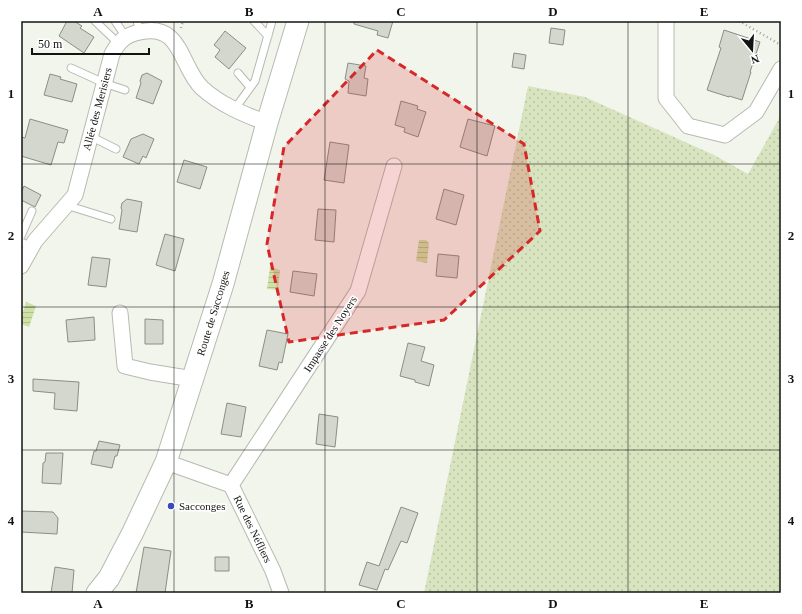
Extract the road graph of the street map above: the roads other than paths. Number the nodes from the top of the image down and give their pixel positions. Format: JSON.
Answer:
{"nodes":[{"id":1,"x":95,"y":21,"type":"edge"},
{"id":2,"x":115,"y":21,"type":"edge"},
{"id":3,"x":254,"y":21,"type":"edge"},
{"id":4,"x":272,"y":21,"type":"edge"},
{"id":5,"x":298,"y":21,"type":"edge"},
{"id":6,"x":666,"y":21,"type":"edge"},
{"id":7,"x":138,"y":26,"type":"edge"},
{"id":8,"x":268,"y":36,"type":"junction"},
{"id":9,"x":122,"y":40,"type":"junction"},
{"id":10,"x":71,"y":68,"type":"dead end"},
{"id":11,"x":781,"y":69,"type":"edge"},
{"id":12,"x":238,"y":74,"type":"dead end"},
{"id":13,"x":104,"y":83,"type":"junction"},
{"id":14,"x":250,"y":87,"type":"junction"},
{"id":15,"x":125,"y":90,"type":"dead end"},
{"id":16,"x":234,"y":110,"type":"junction"},
{"id":17,"x":267,"y":123,"type":"junction"},
{"id":18,"x":90,"y":136,"type":"junction"},
{"id":19,"x":116,"y":150,"type":"dead end"},
{"id":20,"x":394,"y":166,"type":"dead end"},
{"id":21,"x":66,"y":205,"type":"junction"},
{"id":22,"x":32,"y":211,"type":"dead end"},
{"id":23,"x":111,"y":219,"type":"dead end"},
{"id":24,"x":21,"y":236,"type":"edge"},
{"id":25,"x":27,"y":244,"type":"edge"},
{"id":26,"x":21,"y":266,"type":"edge"},
{"id":27,"x":120,"y":313,"type":"dead end"},
{"id":28,"x":193,"y":379,"type":"junction"},
{"id":29,"x":166,"y":462,"type":"junction"},
{"id":30,"x":231,"y":486,"type":"junction"},
{"id":31,"x":97,"y":593,"type":"edge"},
{"id":32,"x":281,"y":593,"type":"edge"}],
"edges":[{"from":1,"to":9,"type":"lane"},
{"from":2,"to":9,"type":"lane"},
{"from":3,"to":8,"type":"lane"},
{"from":4,"to":8,"type":"lane"},
{"from":5,"to":17,"type":"street","name":"Route de Sacconges"},
{"from":6,"to":11,"type":"street"},
{"from":7,"to":9,"type":"street"},
{"from":7,"to":16,"type":"street"},
{"from":8,"to":14,"type":"lane"},
{"from":9,"to":13,"type":"street","name":"Allée des Merisiers"},
{"from":10,"to":13,"type":"lane"},
{"from":12,"to":14,"type":"lane"},
{"from":13,"to":15,"type":"lane"},
{"from":13,"to":18,"type":"street","name":"Allée des Merisiers"},
{"from":14,"to":16,"type":"lane"},
{"from":16,"to":17,"type":"street"},
{"from":17,"to":28,"type":"street","name":"Route de Sacconges"},
{"from":18,"to":19,"type":"lane"},
{"from":18,"to":21,"type":"street","name":"Allée des Merisiers"},
{"from":20,"to":30,"type":"street","name":"Impasse des Noyers"},
{"from":21,"to":23,"type":"lane"},
{"from":21,"to":25,"type":"street","name":"Allée des Merisiers"},
{"from":22,"to":24,"type":"lane"},
{"from":25,"to":26,"type":"street","name":"Allée des Merisiers"},
{"from":27,"to":28,"type":"street"},
{"from":28,"to":29,"type":"street","name":"Route de Sacconges"},
{"from":29,"to":30,"type":"street","name":"Rue des Néfliers"},
{"from":29,"to":31,"type":"street","name":"Route de Sacconges"},
{"from":30,"to":32,"type":"street","name":"Rue des Néfliers"}]}
